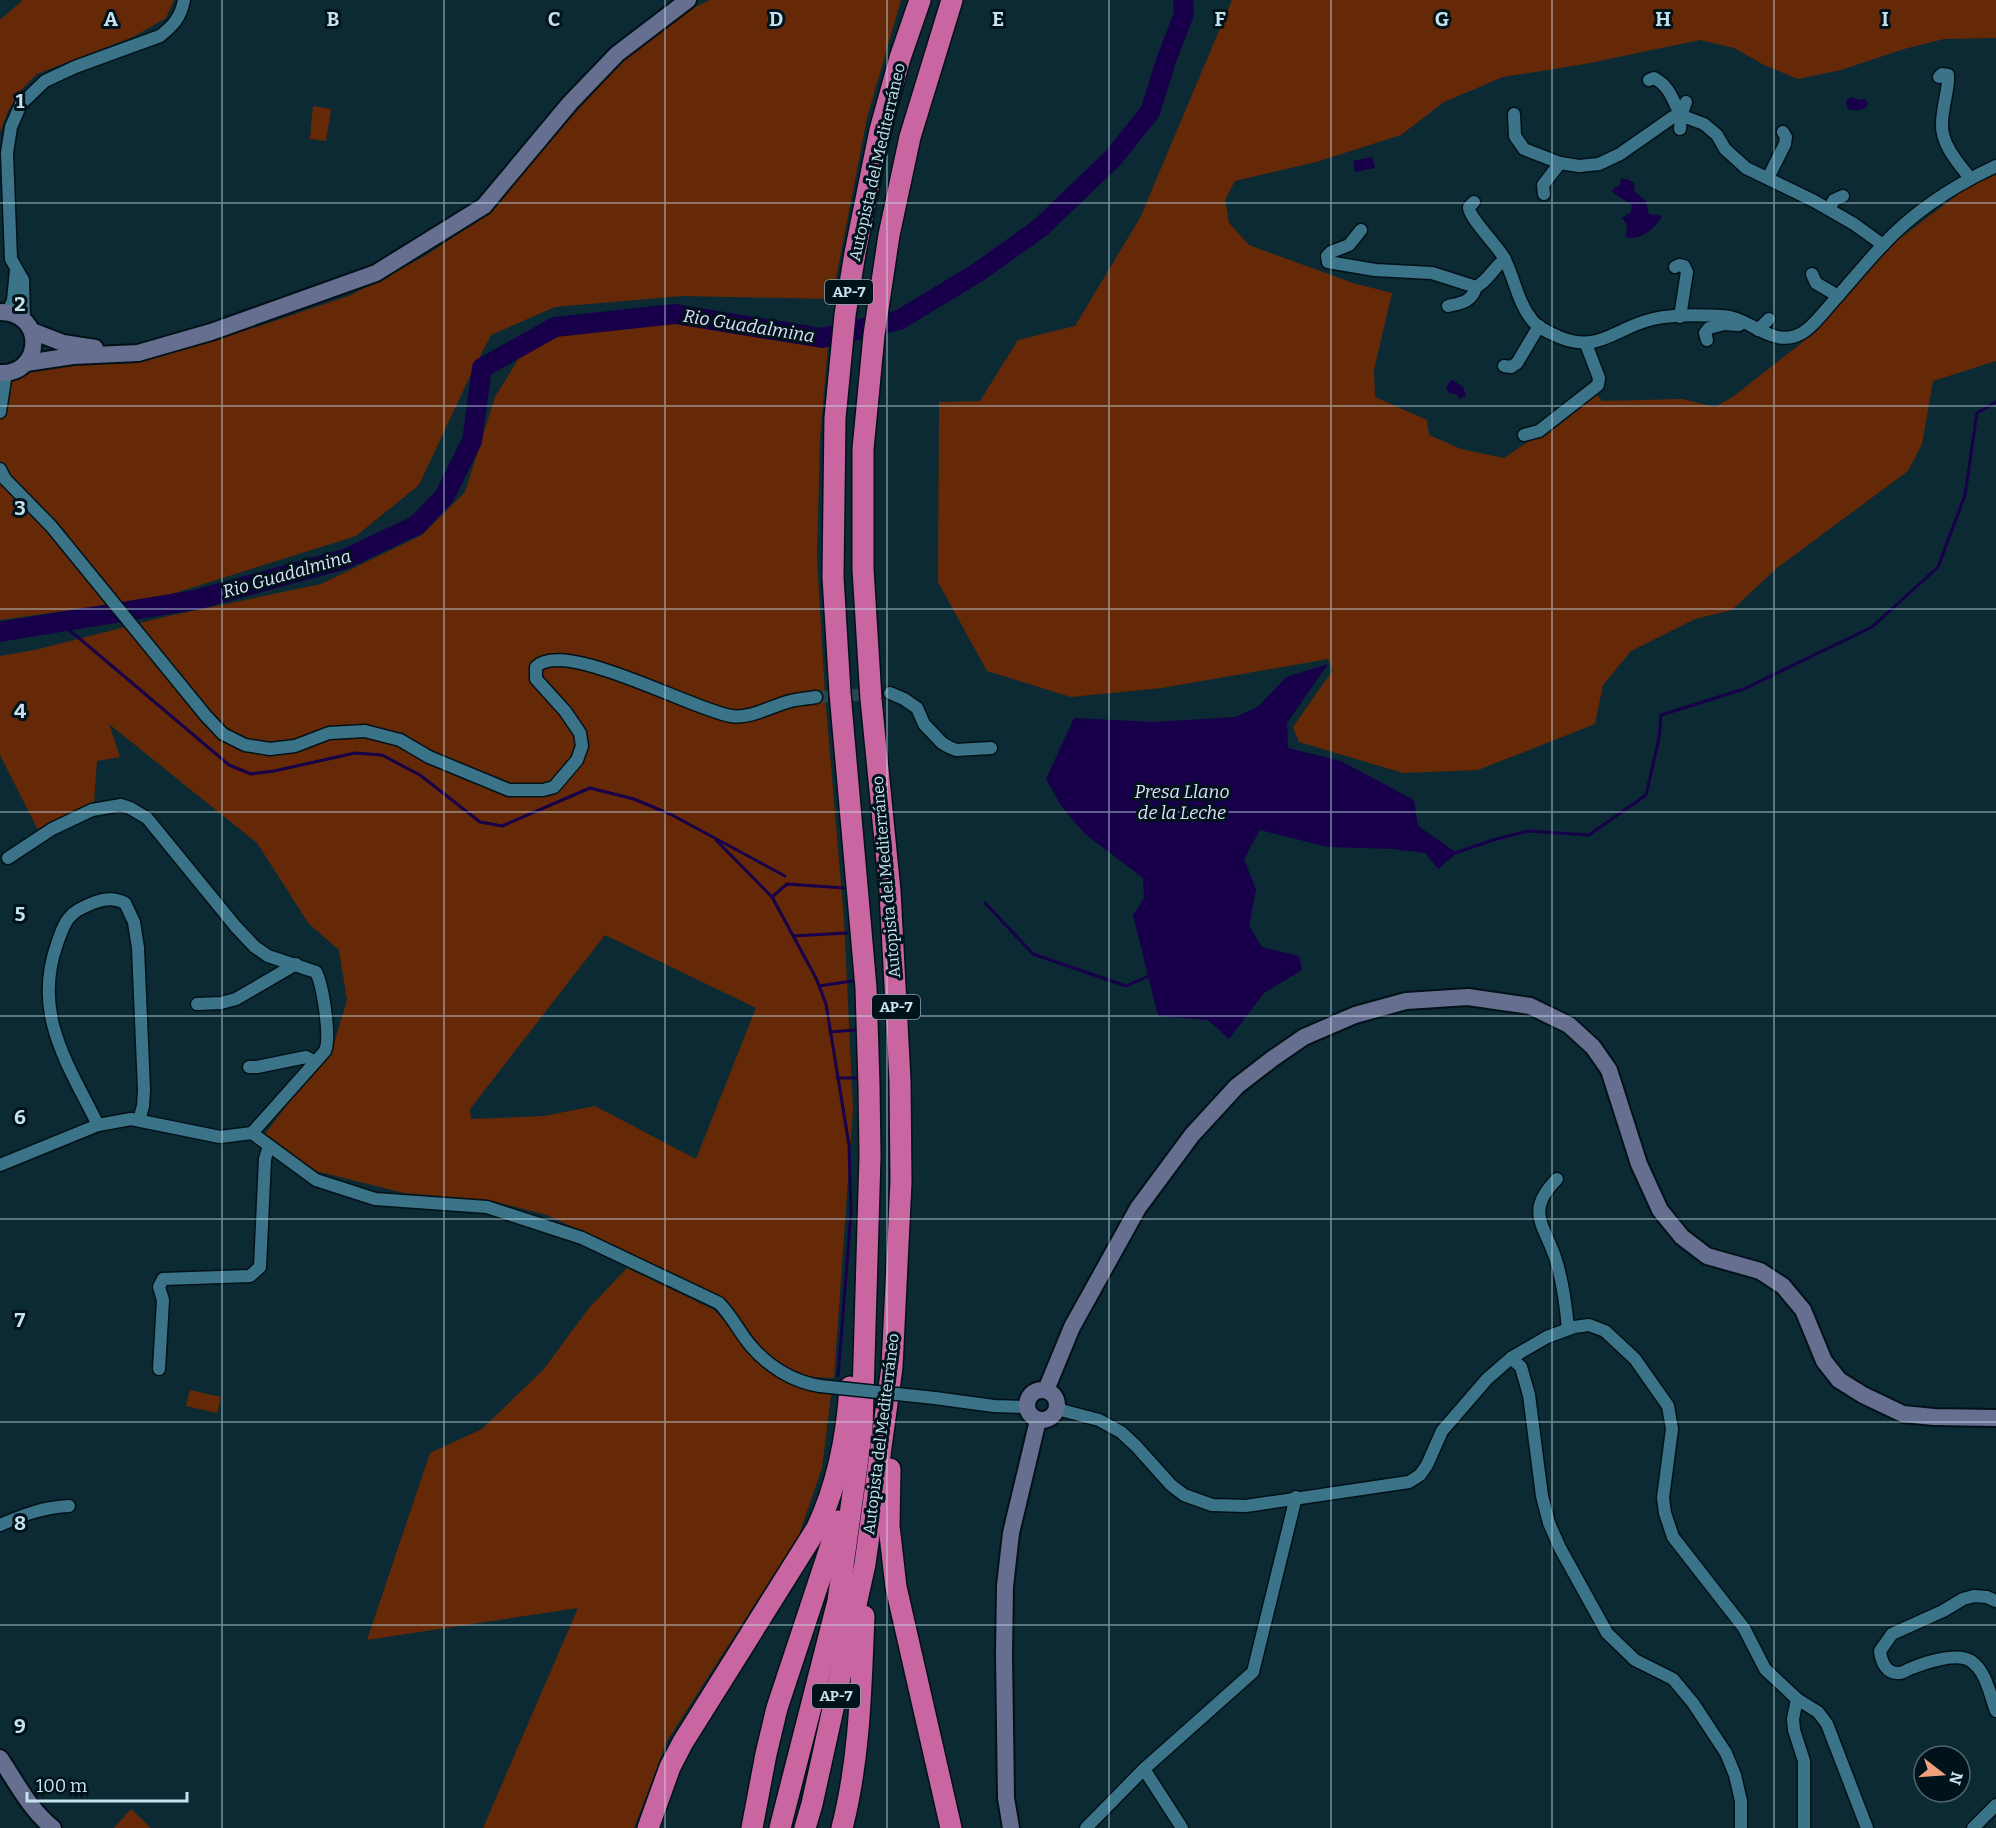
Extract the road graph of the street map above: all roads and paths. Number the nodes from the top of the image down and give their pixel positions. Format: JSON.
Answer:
{"nodes":[{"id":1,"x":184,"y":0,"type":"edge"},
{"id":2,"x":688,"y":0,"type":"edge"},
{"id":3,"x":920,"y":0,"type":"edge"},
{"id":4,"x":952,"y":0,"type":"edge"},
{"id":5,"x":1939,"y":77,"type":"dead end"},
{"id":6,"x":1649,"y":80,"type":"dead end"},
{"id":7,"x":1686,"y":102,"type":"dead end"},
{"id":8,"x":1513,"y":114,"type":"dead end"},
{"id":9,"x":1681,"y":116,"type":"junction"},
{"id":10,"x":1680,"y":129,"type":"dead end"},
{"id":11,"x":1786,"y":140,"type":"dead end"},
{"id":12,"x":4,"y":153,"type":"edge"},
{"id":13,"x":1560,"y":162,"type":"junction"},
{"id":14,"x":1996,"y":166,"type":"edge"},
{"id":15,"x":1768,"y":178,"type":"junction"},
{"id":16,"x":1970,"y":178,"type":"junction"},
{"id":17,"x":1544,"y":194,"type":"dead end"},
{"id":18,"x":1843,"y":196,"type":"dead end"},
{"id":19,"x":1474,"y":202,"type":"dead end"},
{"id":20,"x":1829,"y":209,"type":"junction"},
{"id":21,"x":1361,"y":230,"type":"dead end"},
{"id":22,"x":1883,"y":245,"type":"junction"},
{"id":23,"x":1505,"y":259,"type":"junction"},
{"id":24,"x":1675,"y":267,"type":"dead end"},
{"id":25,"x":16,"y":270,"type":"junction"},
{"id":26,"x":1812,"y":274,"type":"dead end"},
{"id":27,"x":1476,"y":287,"type":"junction"},
{"id":28,"x":1838,"y":296,"type":"junction"},
{"id":29,"x":1448,"y":306,"type":"dead end"},
{"id":30,"x":4,"y":312,"type":"edge"},
{"id":31,"x":1680,"y":317,"type":"junction"},
{"id":32,"x":1769,"y":319,"type":"dead end"},
{"id":33,"x":28,"y":325,"type":"junction"},
{"id":34,"x":1539,"y":326,"type":"junction"},
{"id":35,"x":1753,"y":327,"type":"junction"},
{"id":36,"x":1707,"y":340,"type":"dead end"},
{"id":37,"x":167,"y":344,"type":"junction"},
{"id":38,"x":1586,"y":344,"type":"junction"},
{"id":39,"x":26,"y":363,"type":"junction"},
{"id":40,"x":1504,"y":366,"type":"dead end"},
{"id":41,"x":3,"y":373,"type":"edge"},
{"id":42,"x":0,"y":411,"type":"edge"},
{"id":43,"x":1524,"y":435,"type":"dead end"},
{"id":44,"x":0,"y":469,"type":"edge"},
{"id":45,"x":890,"y":693,"type":"tunnel mouth"},
{"id":46,"x":816,"y":697,"type":"tunnel mouth"},
{"id":47,"x":991,"y":748,"type":"dead end"},
{"id":48,"x":8,"y":858,"type":"dead end"},
{"id":49,"x":296,"y":964,"type":"junction"},
{"id":50,"x":197,"y":1004,"type":"dead end"},
{"id":51,"x":315,"y":1062,"type":"junction"},
{"id":52,"x":249,"y":1067,"type":"dead end"},
{"id":53,"x":139,"y":1120,"type":"junction"},
{"id":54,"x":98,"y":1125,"type":"junction"},
{"id":55,"x":252,"y":1133,"type":"junction"},
{"id":56,"x":269,"y":1146,"type":"junction"},
{"id":57,"x":870,"y":1156,"type":"junction"},
{"id":58,"x":0,"y":1165,"type":"edge"},
{"id":59,"x":1557,"y":1179,"type":"dead end"},
{"id":60,"x":1568,"y":1329,"type":"junction"},
{"id":61,"x":864,"y":1357,"type":"junction"},
{"id":62,"x":1511,"y":1358,"type":"junction"},
{"id":63,"x":892,"y":1367,"type":"junction"},
{"id":64,"x":159,"y":1369,"type":"dead end"},
{"id":65,"x":1046,"y":1390,"type":"junction"},
{"id":66,"x":1027,"y":1407,"type":"junction"},
{"id":67,"x":1057,"y":1409,"type":"junction"},
{"id":68,"x":1996,"y":1418,"type":"edge"},
{"id":69,"x":1038,"y":1420,"type":"junction"},
{"id":70,"x":1296,"y":1497,"type":"junction"},
{"id":71,"x":69,"y":1506,"type":"dead end"},
{"id":72,"x":0,"y":1524,"type":"edge"},
{"id":73,"x":866,"y":1564,"type":"junction"},
{"id":74,"x":823,"y":1573,"type":"junction"},
{"id":75,"x":837,"y":1601,"type":"junction"},
{"id":76,"x":1996,"y":1601,"type":"edge"},
{"id":77,"x":810,"y":1652,"type":"junction"},
{"id":78,"x":1797,"y":1699,"type":"junction"},
{"id":79,"x":861,"y":1702,"type":"junction"},
{"id":80,"x":1996,"y":1711,"type":"edge"},
{"id":81,"x":0,"y":1758,"type":"edge"},
{"id":82,"x":1144,"y":1769,"type":"junction"},
{"id":83,"x":1996,"y":1805,"type":"edge"},
{"id":84,"x":53,"y":1828,"type":"edge"},
{"id":85,"x":648,"y":1828,"type":"edge"},
{"id":86,"x":752,"y":1828,"type":"edge"},
{"id":87,"x":760,"y":1828,"type":"edge"},
{"id":88,"x":780,"y":1828,"type":"edge"},
{"id":89,"x":805,"y":1828,"type":"edge"},
{"id":90,"x":830,"y":1828,"type":"edge"},
{"id":91,"x":842,"y":1828,"type":"edge"},
{"id":92,"x":951,"y":1828,"type":"edge"},
{"id":93,"x":1011,"y":1828,"type":"edge"},
{"id":94,"x":1086,"y":1828,"type":"edge"},
{"id":95,"x":1182,"y":1828,"type":"edge"},
{"id":96,"x":1741,"y":1828,"type":"edge"},
{"id":97,"x":1804,"y":1828,"type":"edge"},
{"id":98,"x":1867,"y":1828,"type":"edge"},
{"id":99,"x":1973,"y":1828,"type":"edge"}],
"edges":[{"from":1,"to":12,"type":"street"},
{"from":2,"to":37,"type":"street"},
{"from":3,"to":57,"type":"highway","name":"Autopista del Mediterráneo","number":"AP-7"},
{"from":4,"to":63,"type":"highway","name":"Autopista del Mediterráneo","number":"AP-7"},
{"from":5,"to":16,"type":"street"},
{"from":6,"to":9,"type":"street"},
{"from":7,"to":9,"type":"street"},
{"from":8,"to":13,"type":"street"},
{"from":9,"to":10,"type":"street"},
{"from":9,"to":13,"type":"street"},
{"from":9,"to":15,"type":"street"},
{"from":11,"to":15,"type":"street"},
{"from":12,"to":25,"type":"street"},
{"from":13,"to":17,"type":"street"},
{"from":14,"to":16,"type":"street"},
{"from":15,"to":20,"type":"street"},
{"from":16,"to":22,"type":"street"},
{"from":18,"to":20,"type":"street"},
{"from":19,"to":23,"type":"street"},
{"from":20,"to":22,"type":"street"},
{"from":21,"to":27,"type":"street"},
{"from":22,"to":28,"type":"street"},
{"from":23,"to":27,"type":"street"},
{"from":23,"to":34,"type":"street"},
{"from":24,"to":31,"type":"street"},
{"from":25,"to":30,"type":"street"},
{"from":25,"to":33,"type":"street"},
{"from":26,"to":28,"type":"street"},
{"from":27,"to":29,"type":"street"},
{"from":28,"to":35,"type":"street"},
{"from":30,"to":33,"type":"street"},
{"from":31,"to":35,"type":"street"},
{"from":31,"to":38,"type":"street"},
{"from":32,"to":35,"type":"street"},
{"from":33,"to":37,"type":"street"},
{"from":33,"to":39,"type":"street"},
{"from":34,"to":38,"type":"street"},
{"from":34,"to":40,"type":"street"},
{"from":35,"to":36,"type":"street"},
{"from":37,"to":39,"type":"street"},
{"from":38,"to":43,"type":"street"},
{"from":39,"to":41,"type":"street"},
{"from":41,"to":42,"type":"street"},
{"from":44,"to":46,"type":"street"},
{"from":45,"to":47,"type":"street"},
{"from":48,"to":49,"type":"street"},
{"from":49,"to":50,"type":"street"},
{"from":49,"to":51,"type":"street"},
{"from":51,"to":52,"type":"street"},
{"from":51,"to":55,"type":"street"},
{"from":53,"to":54,"type":"street"},
{"from":53,"to":54,"type":"street"},
{"from":53,"to":55,"type":"street"},
{"from":54,"to":58,"type":"street"},
{"from":55,"to":56,"type":"street"},
{"from":56,"to":64,"type":"street"},
{"from":56,"to":66,"type":"street","bridge":true},
{"from":57,"to":61,"type":"highway","name":"Autopista del Mediterráneo","number":"AP-7"},
{"from":57,"to":85,"type":"highway"},
{"from":59,"to":60,"type":"street"},
{"from":60,"to":62,"type":"street"},
{"from":60,"to":78,"type":"street"},
{"from":61,"to":74,"type":"highway"},
{"from":61,"to":75,"type":"highway","name":"Autopista del Mediterráneo","number":"AP-7"},
{"from":62,"to":70,"type":"street"},
{"from":62,"to":96,"type":"street"},
{"from":63,"to":73,"type":"highway","name":"Autopista del Mediterráneo","number":"AP-7"},
{"from":63,"to":92,"type":"highway"},
{"from":65,"to":66,"type":"street"},
{"from":65,"to":67,"type":"street"},
{"from":65,"to":68,"type":"street"},
{"from":66,"to":69,"type":"street"},
{"from":67,"to":69,"type":"street"},
{"from":67,"to":70,"type":"street"},
{"from":69,"to":93,"type":"street"},
{"from":70,"to":82,"type":"street"},
{"from":71,"to":72,"type":"street"},
{"from":73,"to":79,"type":"highway"},
{"from":73,"to":89,"type":"highway","name":"Autopista del Mediterráneo","number":"AP-7"},
{"from":74,"to":77,"type":"highway"},
{"from":74,"to":86,"type":"highway"},
{"from":75,"to":77,"type":"highway"},
{"from":75,"to":88,"type":"highway","name":"Autopista del Mediterráneo","number":"AP-7"},
{"from":76,"to":80,"type":"street"},
{"from":77,"to":87,"type":"highway"},
{"from":78,"to":97,"type":"street"},
{"from":78,"to":98,"type":"street"},
{"from":79,"to":90,"type":"highway"},
{"from":79,"to":91,"type":"highway"},
{"from":81,"to":84,"type":"street"},
{"from":82,"to":94,"type":"street"},
{"from":82,"to":95,"type":"street"},
{"from":83,"to":99,"type":"street"}]}
